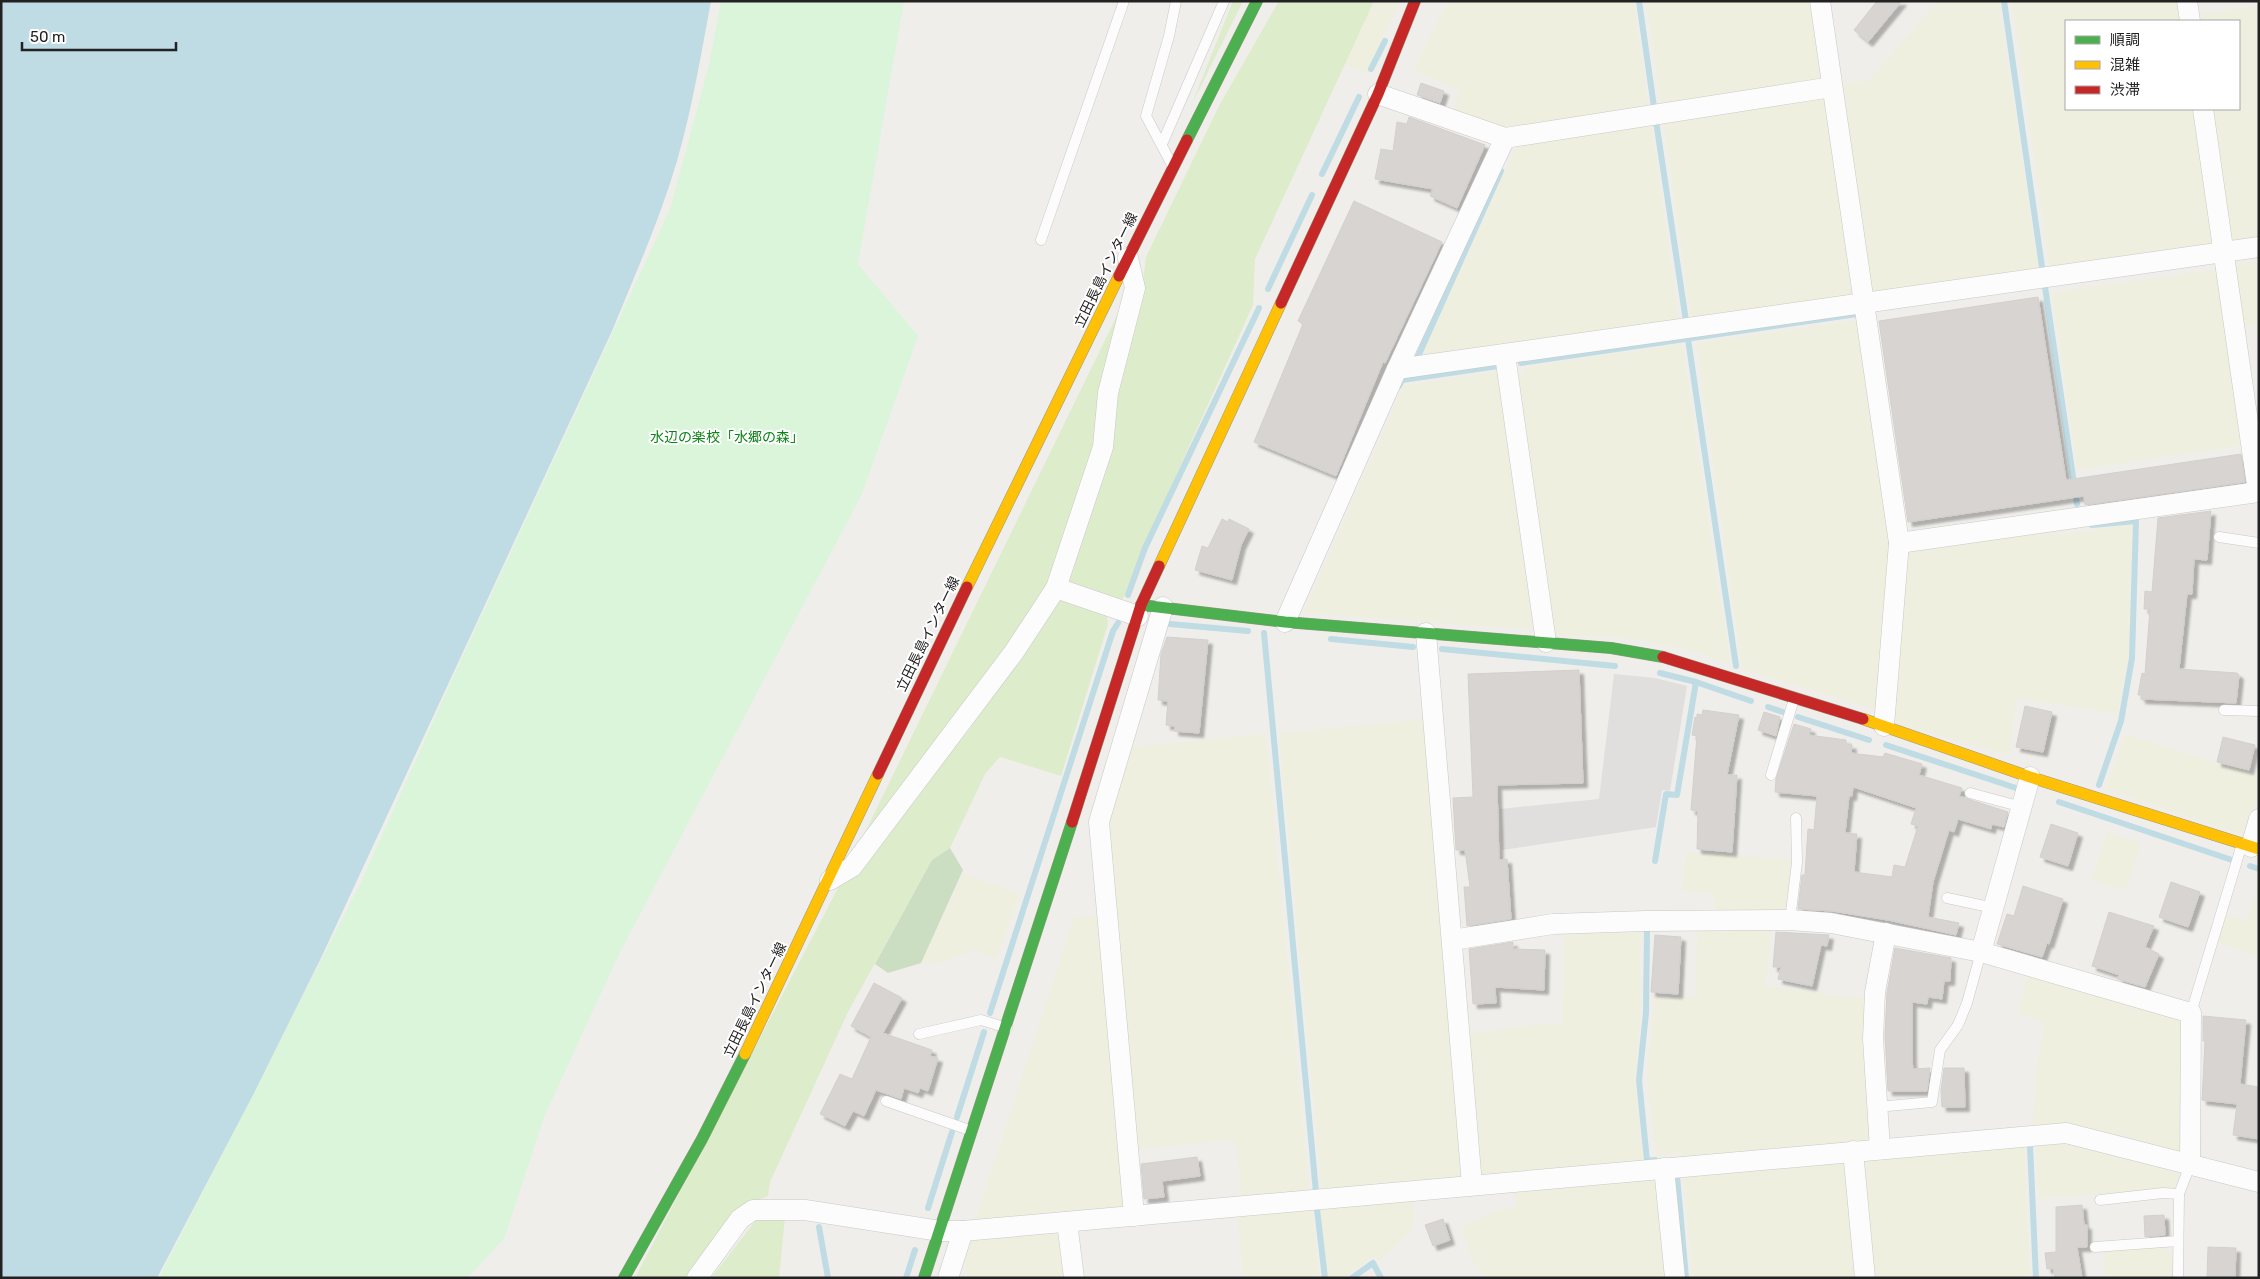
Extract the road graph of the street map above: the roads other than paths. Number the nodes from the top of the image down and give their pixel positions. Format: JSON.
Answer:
{"nodes":[{"id":1,"x":1124,"y":1,"type":"edge"},
{"id":2,"x":1176,"y":1,"type":"edge"},
{"id":3,"x":1224,"y":1,"type":"edge"},
{"id":4,"x":1257,"y":1,"type":"edge"},
{"id":5,"x":1415,"y":1,"type":"edge"},
{"id":6,"x":1820,"y":1,"type":"edge"},
{"id":7,"x":2187,"y":1,"type":"edge"},
{"id":8,"x":2190,"y":20,"type":"edge"},
{"id":9,"x":1832,"y":87,"type":"junction"},
{"id":10,"x":1378,"y":94,"type":"junction"},
{"id":11,"x":2203,"y":110,"type":"edge"},
{"id":12,"x":1505,"y":138,"type":"junction"},
{"id":13,"x":1162,"y":144,"type":"junction"},
{"id":14,"x":1173,"y":166,"type":"junction"},
{"id":15,"x":1041,"y":240,"type":"dead end"},
{"id":16,"x":2259,"y":247,"type":"edge"},
{"id":17,"x":2224,"y":252,"type":"junction"},
{"id":18,"x":1128,"y":258,"type":"junction"},
{"id":19,"x":1865,"y":303,"type":"junction"},
{"id":20,"x":1505,"y":355,"type":"junction"},
{"id":21,"x":1397,"y":369,"type":"junction"},
{"id":22,"x":2259,"y":492,"type":"edge"},
{"id":23,"x":2219,"y":537,"type":"dead end"},
{"id":24,"x":1899,"y":543,"type":"junction"},
{"id":25,"x":2259,"y":543,"type":"edge"},
{"id":26,"x":1056,"y":588,"type":"junction"},
{"id":27,"x":1163,"y":607,"type":"junction"},
{"id":28,"x":1139,"y":610,"type":"junction"},
{"id":29,"x":1286,"y":622,"type":"junction"},
{"id":30,"x":1426,"y":633,"type":"junction"},
{"id":31,"x":1546,"y":642,"type":"junction"},
{"id":32,"x":1795,"y":697,"type":"junction"},
{"id":33,"x":2224,"y":710,"type":"dead end"},
{"id":34,"x":2259,"y":711,"type":"edge"},
{"id":35,"x":1884,"y":726,"type":"junction"},
{"id":36,"x":1771,"y":775,"type":"dead end"},
{"id":37,"x":2030,"y":777,"type":"junction"},
{"id":38,"x":1970,"y":793,"type":"dead end"},
{"id":39,"x":2022,"y":807,"type":"junction"},
{"id":40,"x":1796,"y":818,"type":"dead end"},
{"id":41,"x":2259,"y":819,"type":"edge"},
{"id":42,"x":2251,"y":847,"type":"edge"},
{"id":43,"x":830,"y":880,"type":"junction"},
{"id":44,"x":1947,"y":898,"type":"dead end"},
{"id":45,"x":1994,"y":908,"type":"junction"},
{"id":46,"x":1790,"y":920,"type":"junction"},
{"id":47,"x":1886,"y":934,"type":"junction"},
{"id":48,"x":1452,"y":940,"type":"junction"},
{"id":49,"x":1981,"y":952,"type":"junction"},
{"id":50,"x":2191,"y":1013,"type":"junction"},
{"id":51,"x":1007,"y":1028,"type":"junction"},
{"id":52,"x":919,"y":1034,"type":"dead end"},
{"id":53,"x":886,"y":1101,"type":"dead end"},
{"id":54,"x":1877,"y":1107,"type":"junction"},
{"id":55,"x":973,"y":1131,"type":"junction"},
{"id":56,"x":1880,"y":1149,"type":"junction"},
{"id":57,"x":1853,"y":1151,"type":"junction"},
{"id":58,"x":2190,"y":1165,"type":"junction"},
{"id":59,"x":1664,"y":1168,"type":"junction"},
{"id":60,"x":2259,"y":1182,"type":"edge"},
{"id":61,"x":1472,"y":1185,"type":"junction"},
{"id":62,"x":2179,"y":1194,"type":"junction"},
{"id":63,"x":2100,"y":1200,"type":"dead end"},
{"id":64,"x":1134,"y":1216,"type":"junction"},
{"id":65,"x":1067,"y":1222,"type":"junction"},
{"id":66,"x":940,"y":1230,"type":"junction"},
{"id":67,"x":963,"y":1231,"type":"junction"},
{"id":68,"x":2178,"y":1241,"type":"junction"},
{"id":69,"x":2095,"y":1247,"type":"dead end"},
{"id":70,"x":624,"y":1278,"type":"edge"},
{"id":71,"x":697,"y":1278,"type":"edge"},
{"id":72,"x":924,"y":1278,"type":"edge"},
{"id":73,"x":948,"y":1278,"type":"edge"},
{"id":74,"x":1074,"y":1278,"type":"edge"},
{"id":75,"x":1675,"y":1278,"type":"edge"},
{"id":76,"x":1865,"y":1278,"type":"edge"},
{"id":77,"x":2178,"y":1278,"type":"edge"}],
"edges":[{"from":1,"to":15,"type":"lane"},
{"from":2,"to":13,"type":"lane"},
{"from":3,"to":13,"type":"lane"},
{"from":4,"to":14,"type":"street","name":"立田長島インター線"},
{"from":5,"to":10,"type":"street"},
{"from":6,"to":9,"type":"street"},
{"from":7,"to":8,"type":"street"},
{"from":9,"to":12,"type":"street"},
{"from":9,"to":19,"type":"street"},
{"from":10,"to":12,"type":"street"},
{"from":10,"to":28,"type":"street"},
{"from":11,"to":17,"type":"street"},
{"from":12,"to":21,"type":"street"},
{"from":13,"to":14,"type":"lane"},
{"from":14,"to":18,"type":"street","name":"立田長島インター線"},
{"from":16,"to":17,"type":"street"},
{"from":17,"to":19,"type":"street"},
{"from":17,"to":22,"type":"street"},
{"from":18,"to":26,"type":"street"},
{"from":18,"to":43,"type":"street","name":"立田長島インター線"},
{"from":19,"to":20,"type":"street"},
{"from":19,"to":24,"type":"street"},
{"from":20,"to":21,"type":"street"},
{"from":20,"to":31,"type":"street"},
{"from":21,"to":29,"type":"street"},
{"from":22,"to":24,"type":"street"},
{"from":23,"to":25,"type":"lane"},
{"from":24,"to":35,"type":"street"},
{"from":26,"to":28,"type":"street"},
{"from":26,"to":43,"type":"street"},
{"from":27,"to":28,"type":"street"},
{"from":27,"to":29,"type":"street"},
{"from":27,"to":64,"type":"street"},
{"from":28,"to":51,"type":"street"},
{"from":29,"to":30,"type":"street"},
{"from":30,"to":31,"type":"street"},
{"from":30,"to":48,"type":"street"},
{"from":31,"to":32,"type":"street"},
{"from":32,"to":35,"type":"street"},
{"from":32,"to":36,"type":"lane"},
{"from":33,"to":34,"type":"lane"},
{"from":35,"to":37,"type":"street"},
{"from":37,"to":39,"type":"street"},
{"from":37,"to":42,"type":"street"},
{"from":38,"to":39,"type":"lane"},
{"from":39,"to":45,"type":"street"},
{"from":40,"to":46,"type":"lane"},
{"from":41,"to":42,"type":"street"},
{"from":42,"to":50,"type":"lane"},
{"from":43,"to":70,"type":"street","name":"立田長島インター線"},
{"from":44,"to":45,"type":"lane"},
{"from":45,"to":49,"type":"street"},
{"from":46,"to":47,"type":"street"},
{"from":46,"to":48,"type":"street"},
{"from":47,"to":49,"type":"street"},
{"from":47,"to":54,"type":"street"},
{"from":48,"to":61,"type":"street"},
{"from":49,"to":50,"type":"street"},
{"from":49,"to":54,"type":"lane"},
{"from":50,"to":58,"type":"street"},
{"from":51,"to":52,"type":"lane"},
{"from":51,"to":55,"type":"street"},
{"from":53,"to":55,"type":"lane"},
{"from":54,"to":56,"type":"street"},
{"from":55,"to":66,"type":"street"},
{"from":56,"to":57,"type":"street"},
{"from":56,"to":58,"type":"street"},
{"from":57,"to":59,"type":"street"},
{"from":57,"to":76,"type":"street"},
{"from":58,"to":60,"type":"street"},
{"from":58,"to":62,"type":"lane"},
{"from":59,"to":61,"type":"street"},
{"from":59,"to":75,"type":"street"},
{"from":61,"to":64,"type":"street"},
{"from":62,"to":63,"type":"lane"},
{"from":62,"to":68,"type":"lane"},
{"from":64,"to":65,"type":"street"},
{"from":65,"to":67,"type":"street"},
{"from":65,"to":74,"type":"street"},
{"from":66,"to":67,"type":"street"},
{"from":66,"to":71,"type":"street"},
{"from":66,"to":72,"type":"street"},
{"from":67,"to":73,"type":"street"},
{"from":68,"to":69,"type":"lane"},
{"from":68,"to":77,"type":"lane"}]}
